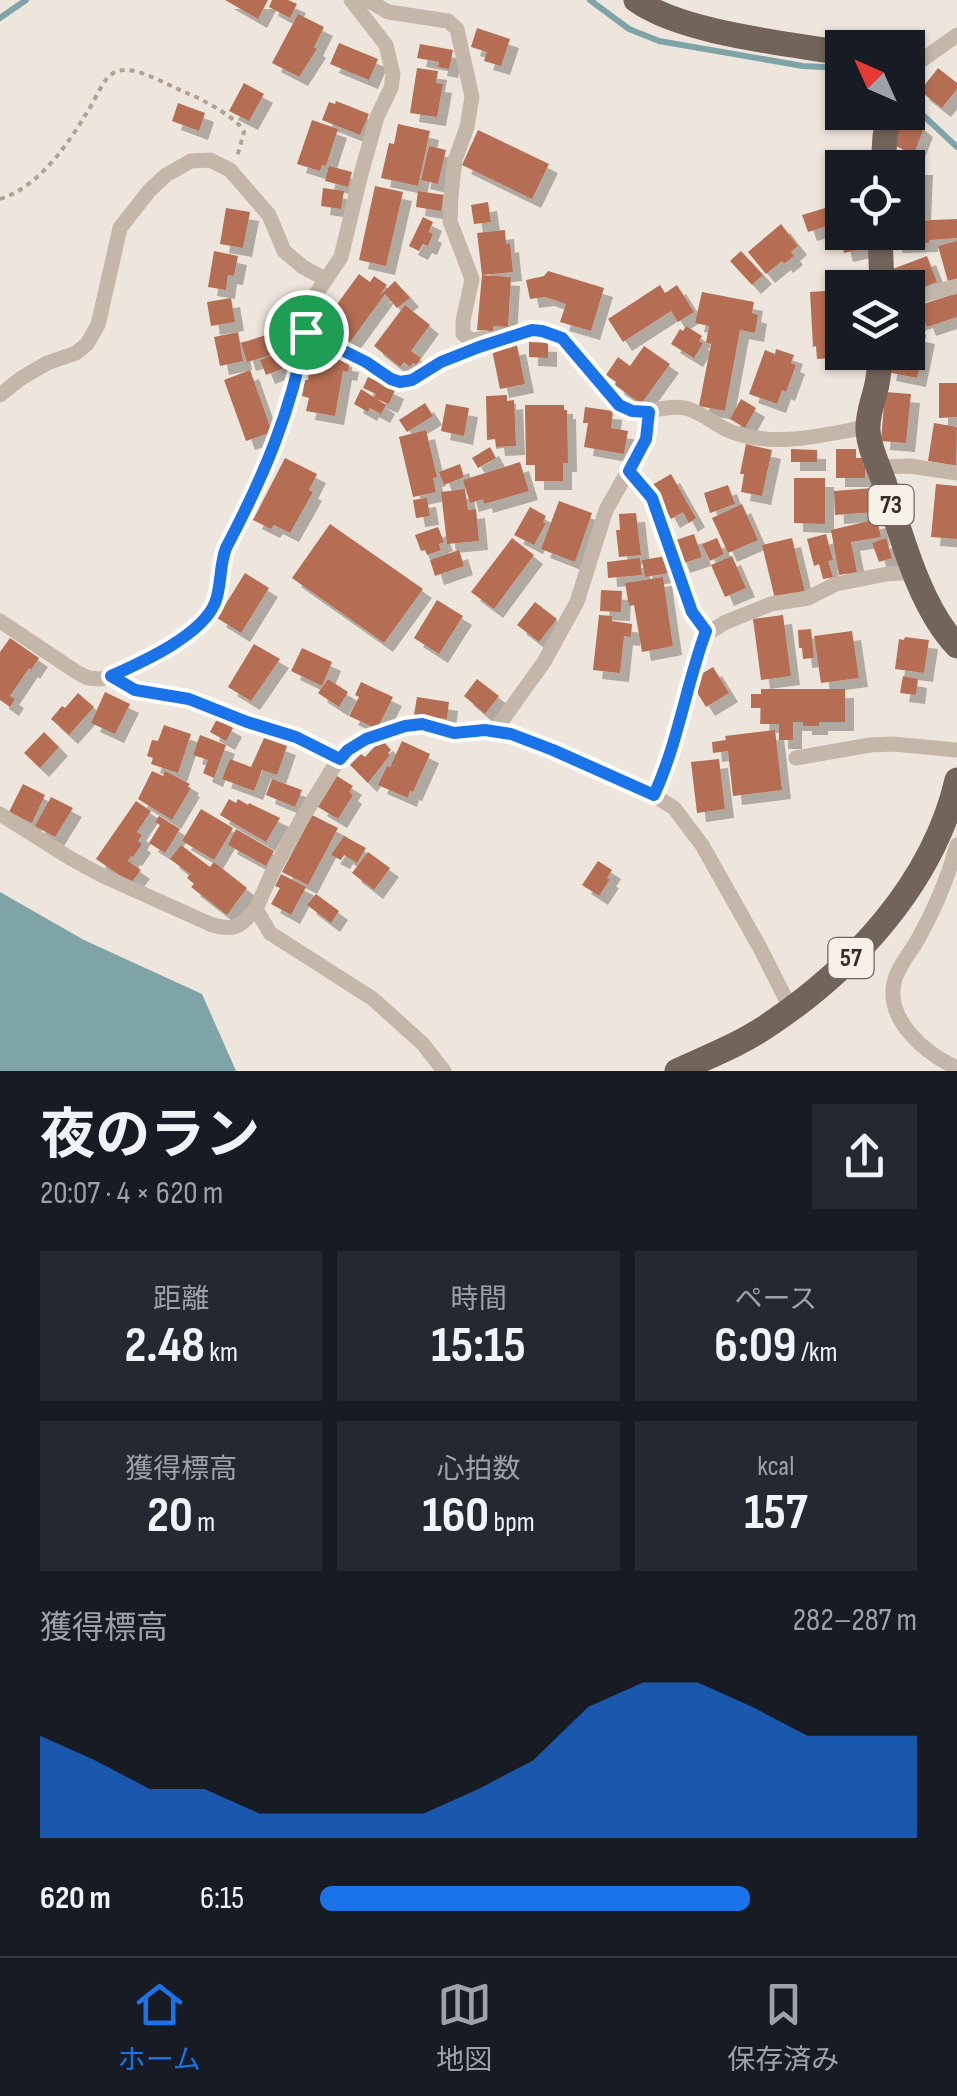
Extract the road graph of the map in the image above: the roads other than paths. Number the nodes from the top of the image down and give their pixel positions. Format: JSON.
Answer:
{"nodes":[{"id":1,"x":351,"y":0,"type":"edge"},
{"id":2,"x":368,"y":0,"type":"edge"},
{"id":3,"x":636,"y":0,"type":"edge"},
{"id":4,"x":957,"y":35,"type":"edge"},
{"id":5,"x":825,"y":50,"type":"edge"},
{"id":6,"x":925,"y":58,"type":"edge"},
{"id":7,"x":325,"y":279,"type":"junction"},
{"id":8,"x":957,"y":286,"type":"edge"},
{"id":9,"x":925,"y":295,"type":"edge"},
{"id":10,"x":306,"y":332,"type":"junction"},
{"id":11,"x":499,"y":342,"type":"junction"},
{"id":12,"x":879,"y":370,"type":"edge"},
{"id":13,"x":0,"y":395,"type":"edge"},
{"id":14,"x":649,"y":412,"type":"junction"},
{"id":15,"x":868,"y":427,"type":"junction"},
{"id":16,"x":879,"y":467,"type":"junction"},
{"id":17,"x":629,"y":471,"type":"junction"},
{"id":18,"x":957,"y":473,"type":"edge"},
{"id":19,"x":916,"y":572,"type":"junction"},
{"id":20,"x":0,"y":621,"type":"edge"},
{"id":21,"x":957,"y":646,"type":"edge"},
{"id":22,"x":111,"y":676,"type":"junction"},
{"id":23,"x":497,"y":732,"type":"junction"},
{"id":24,"x":957,"y":750,"type":"edge"},
{"id":25,"x":796,"y":758,"type":"dead end"},
{"id":26,"x":340,"y":759,"type":"junction"},
{"id":27,"x":956,"y":787,"type":"edge"},
{"id":28,"x":0,"y":814,"type":"edge"},
{"id":29,"x":957,"y":845,"type":"edge"},
{"id":30,"x":256,"y":909,"type":"junction"},
{"id":31,"x":791,"y":1009,"type":"junction"},
{"id":32,"x":941,"y":1066,"type":"edge"},
{"id":33,"x":957,"y":1068,"type":"edge"},
{"id":34,"x":444,"y":1071,"type":"edge"},
{"id":35,"x":677,"y":1071,"type":"edge"}],
"edges":[{"from":1,"to":7,"type":"street"},
{"from":2,"to":11,"type":"street"},
{"from":3,"to":5,"type":"main road"},
{"from":4,"to":6,"type":"street"},
{"from":7,"to":10,"type":"street"},
{"from":7,"to":13,"type":"street"},
{"from":8,"to":9,"type":"street"},
{"from":10,"to":11,"type":"street"},
{"from":10,"to":22,"type":"street"},
{"from":11,"to":14,"type":"street"},
{"from":12,"to":15,"type":"main road","number":"73"},
{"from":14,"to":15,"type":"street"},
{"from":14,"to":17,"type":"street"},
{"from":15,"to":16,"type":"main road","number":"73"},
{"from":16,"to":18,"type":"street"},
{"from":16,"to":19,"type":"main road","number":"73"},
{"from":17,"to":19,"type":"street"},
{"from":17,"to":23,"type":"street"},
{"from":19,"to":21,"type":"main road","number":"73"},
{"from":20,"to":22,"type":"street"},
{"from":22,"to":26,"type":"street"},
{"from":23,"to":26,"type":"street"},
{"from":23,"to":31,"type":"street"},
{"from":24,"to":25,"type":"street"},
{"from":26,"to":30,"type":"street"},
{"from":27,"to":31,"type":"main road","number":"57"},
{"from":28,"to":30,"type":"street"},
{"from":29,"to":32,"type":"street"},
{"from":30,"to":34,"type":"street"},
{"from":31,"to":35,"type":"main road","number":"57"},
{"from":32,"to":33,"type":"street"}]}
